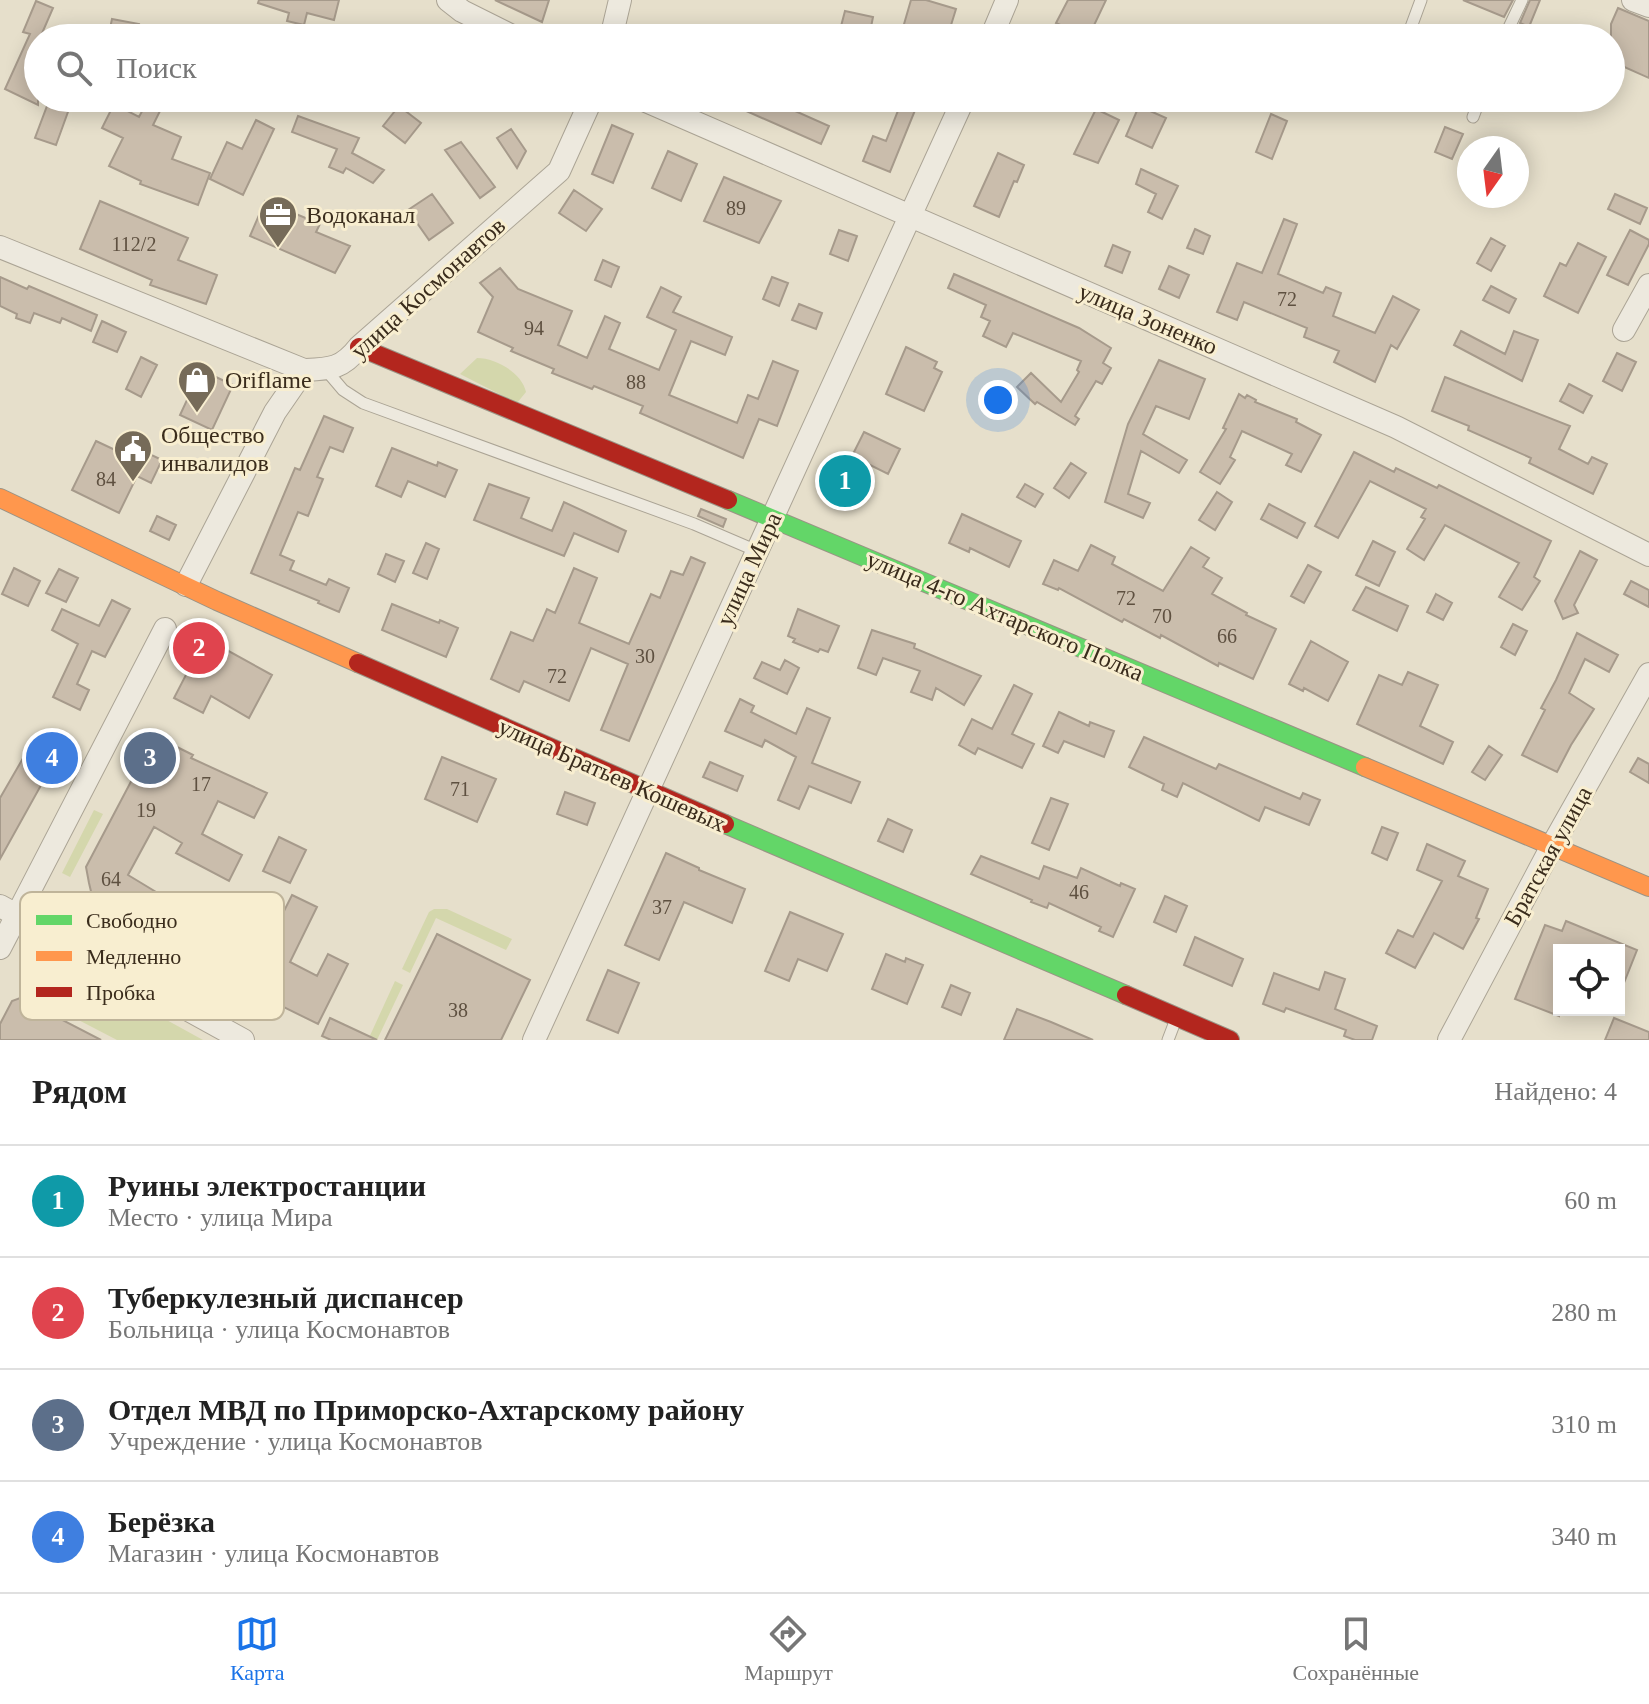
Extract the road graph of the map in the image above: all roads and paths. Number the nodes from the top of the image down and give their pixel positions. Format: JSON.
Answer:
{"nodes":[{"id":1,"x":448,"y":0,"type":"edge"},
{"id":2,"x":620,"y":0,"type":"edge"},
{"id":3,"x":1007,"y":0,"type":"edge"},
{"id":4,"x":1421,"y":0,"type":"edge"},
{"id":5,"x":1522,"y":0,"type":"edge"},
{"id":6,"x":1633,"y":0,"type":"edge"},
{"id":7,"x":1649,"y":6,"type":"edge"},
{"id":8,"x":488,"y":24,"type":"edge"},
{"id":9,"x":614,"y":24,"type":"edge"},
{"id":10,"x":997,"y":24,"type":"edge"},
{"id":11,"x":1412,"y":24,"type":"edge"},
{"id":12,"x":1511,"y":24,"type":"edge"},
{"id":13,"x":586,"y":112,"type":"edge"},
{"id":14,"x":671,"y":112,"type":"edge"},
{"id":15,"x":958,"y":112,"type":"edge"},
{"id":16,"x":1475,"y":112,"type":"edge"},
{"id":17,"x":1473,"y":117,"type":"dead end"},
{"id":18,"x":912,"y":217,"type":"junction"},
{"id":19,"x":0,"y":247,"type":"edge"},
{"id":20,"x":1649,"y":285,"type":"edge"},
{"id":21,"x":1624,"y":330,"type":"dead end"},
{"id":22,"x":359,"y":347,"type":"junction"},
{"id":23,"x":315,"y":370,"type":"junction"},
{"id":24,"x":0,"y":498,"type":"edge"},
{"id":25,"x":773,"y":518,"type":"junction"},
{"id":26,"x":757,"y":551,"type":"junction"},
{"id":27,"x":1649,"y":555,"type":"edge"},
{"id":28,"x":186,"y":585,"type":"junction"},
{"id":29,"x":165,"y":629,"type":"dead end"},
{"id":30,"x":1649,"y":674,"type":"edge"},
{"id":31,"x":648,"y":791,"type":"junction"},
{"id":32,"x":1552,"y":846,"type":"junction"},
{"id":33,"x":1649,"y":887,"type":"edge"},
{"id":34,"x":9,"y":911,"type":"edge"},
{"id":35,"x":0,"y":948,"type":"edge"},
{"id":36,"x":1177,"y":1019,"type":"junction"},
{"id":37,"x":207,"y":1020,"type":"edge"},
{"id":38,"x":243,"y":1040,"type":"edge"},
{"id":39,"x":534,"y":1040,"type":"edge"},
{"id":40,"x":1168,"y":1040,"type":"edge"},
{"id":41,"x":1230,"y":1040,"type":"edge"},
{"id":42,"x":1449,"y":1040,"type":"edge"}],
"edges":[{"from":1,"to":8,"type":"street"},
{"from":2,"to":9,"type":"street"},
{"from":3,"to":10,"type":"street"},
{"from":4,"to":11,"type":"lane"},
{"from":5,"to":12,"type":"lane"},
{"from":6,"to":7,"type":"street"},
{"from":13,"to":22,"type":"street","name":"улица Космонавтов"},
{"from":14,"to":18,"type":"street","name":"улица Зоненко"},
{"from":15,"to":18,"type":"street","name":"улица Мира"},
{"from":16,"to":17,"type":"lane"},
{"from":18,"to":25,"type":"street","name":"улица Мира"},
{"from":18,"to":27,"type":"street","name":"улица Зоненко"},
{"from":19,"to":23,"type":"street"},
{"from":20,"to":21,"type":"street"},
{"from":22,"to":23,"type":"street","name":"улица Космонавтов"},
{"from":22,"to":25,"type":"street","name":"улица 4-го Ахтарского Полка"},
{"from":23,"to":26,"type":"lane"},
{"from":23,"to":28,"type":"street","name":"улица Космонавтов"},
{"from":24,"to":28,"type":"street","name":"улица Братьев Кошевых"},
{"from":25,"to":26,"type":"street","name":"улица Мира"},
{"from":25,"to":32,"type":"street","name":"улица 4-го Ахтарского Полка"},
{"from":26,"to":31,"type":"street","name":"улица Мира"},
{"from":28,"to":31,"type":"street","name":"улица Братьев Кошевых"},
{"from":29,"to":34,"type":"street"},
{"from":30,"to":32,"type":"street","name":"Братская улица"},
{"from":31,"to":36,"type":"street","name":"улица Братьев Кошевых"},
{"from":31,"to":39,"type":"street","name":"улица Мира"},
{"from":32,"to":33,"type":"street","name":"улица 4-го Ахтарского Полка"},
{"from":32,"to":42,"type":"street","name":"Братская улица"},
{"from":34,"to":35,"type":"street"},
{"from":36,"to":40,"type":"lane"},
{"from":36,"to":41,"type":"street","name":"улица Братьев Кошевых"},
{"from":37,"to":38,"type":"street"}]}
